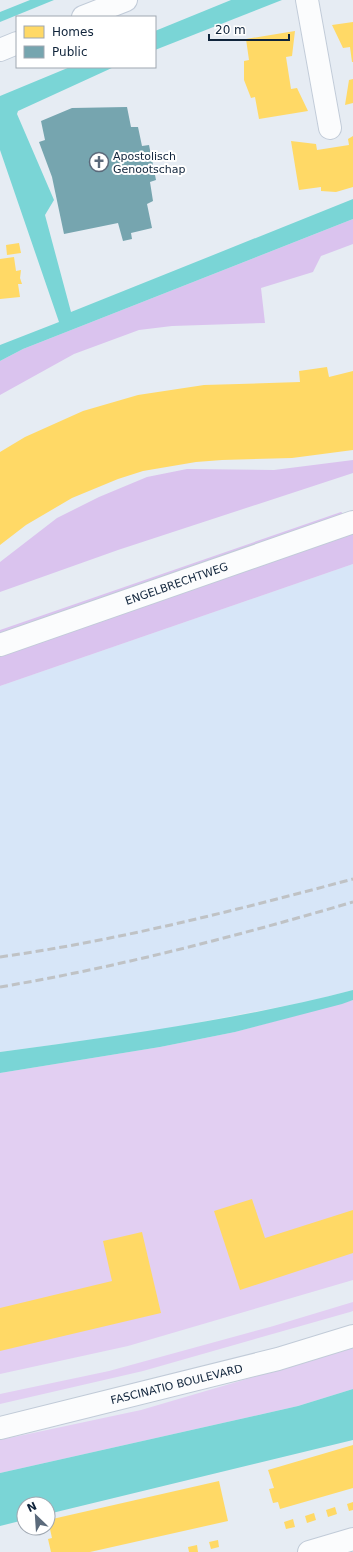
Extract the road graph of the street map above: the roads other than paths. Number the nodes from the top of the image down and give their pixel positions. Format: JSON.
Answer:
{"nodes":[{"id":1,"x":126,"y":0,"type":"edge"},
{"id":2,"x":307,"y":0,"type":"edge"},
{"id":3,"x":86,"y":16,"type":"edge"},
{"id":4,"x":16,"y":43,"type":"edge"},
{"id":5,"x":0,"y":50,"type":"edge"},
{"id":6,"x":330,"y":128,"type":"dead end"},
{"id":7,"x":353,"y":522,"type":"edge"},
{"id":8,"x":0,"y":645,"type":"edge"},
{"id":9,"x":353,"y":1336,"type":"edge"},
{"id":10,"x":0,"y":1428,"type":"edge"},
{"id":11,"x":353,"y":1539,"type":"edge"},
{"id":12,"x":309,"y":1552,"type":"edge"}],
"edges":[{"from":1,"to":3,"type":"street"},
{"from":2,"to":6,"type":"street"},
{"from":4,"to":5,"type":"street"},
{"from":7,"to":8,"type":"street","name":"ENGELBRECHTWEG"},
{"from":9,"to":10,"type":"street","name":"FASCINATIO BOULEVARD"},
{"from":11,"to":12,"type":"street"}]}
